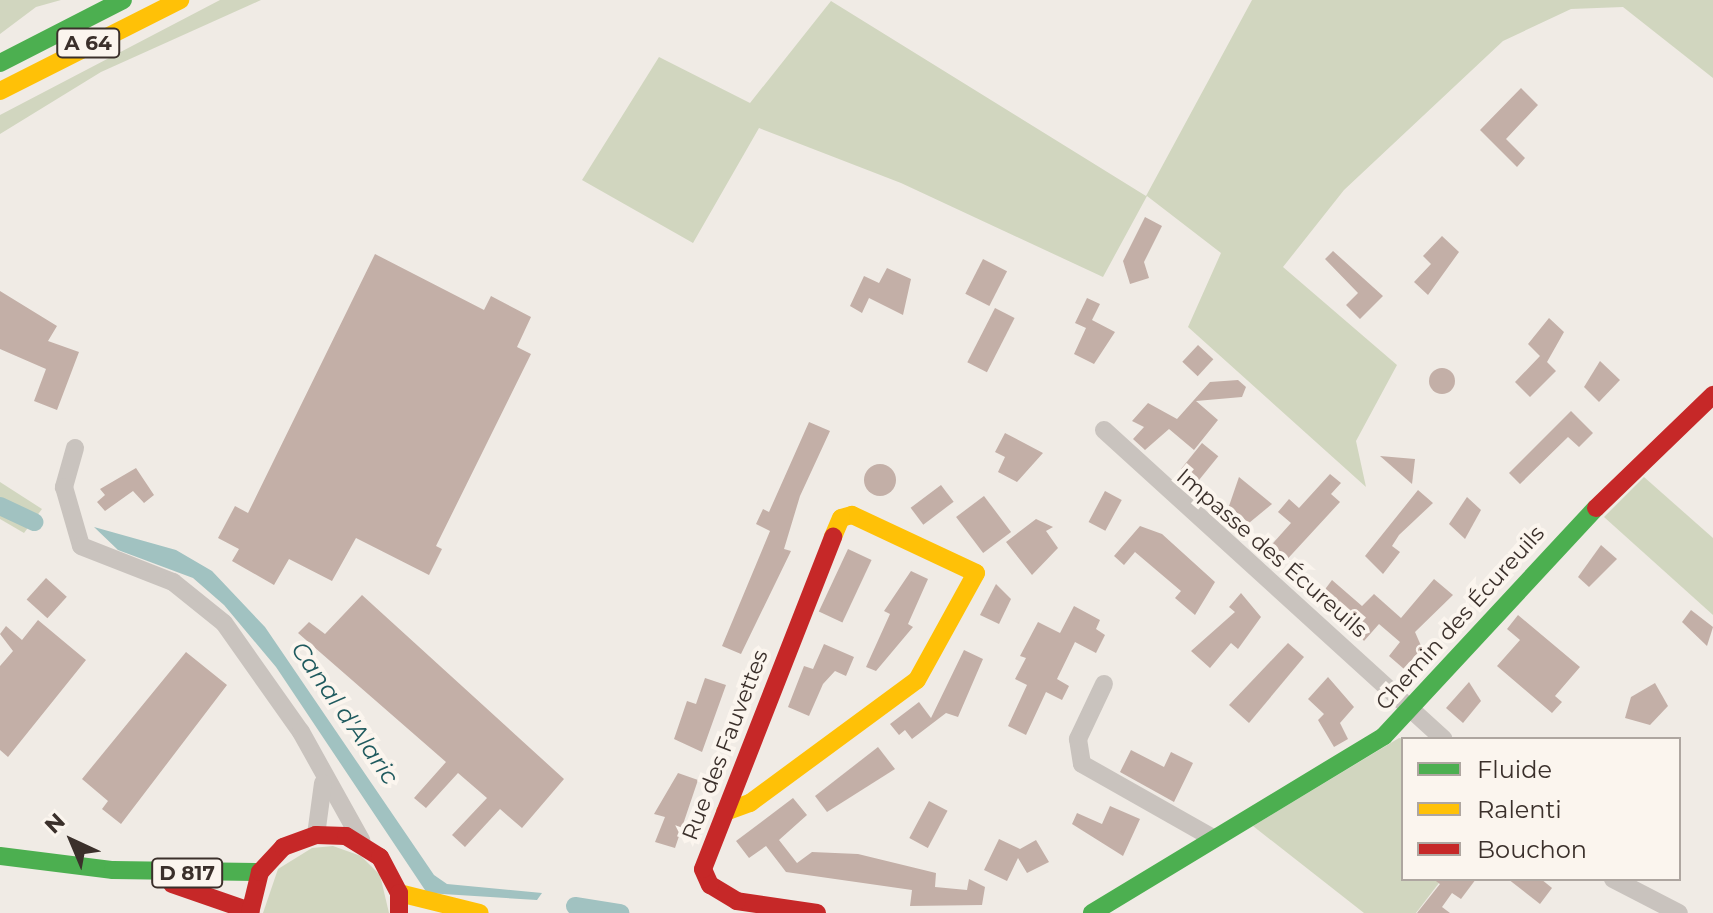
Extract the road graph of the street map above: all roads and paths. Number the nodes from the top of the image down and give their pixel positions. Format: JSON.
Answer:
{"nodes":[{"id":1,"x":123,"y":0,"type":"edge"},
{"id":2,"x":180,"y":0,"type":"edge"},
{"id":3,"x":0,"y":63,"type":"edge"},
{"id":4,"x":0,"y":91,"type":"edge"},
{"id":5,"x":1713,"y":395,"type":"edge"},
{"id":6,"x":1104,"y":430,"type":"dead end"},
{"id":7,"x":75,"y":448,"type":"dead end"},
{"id":8,"x":1104,"y":684,"type":"dead end"},
{"id":9,"x":1410,"y":712,"type":"junction"},
{"id":10,"x":1441,"y":737,"type":"edge"},
{"id":11,"x":322,"y":776,"type":"junction"},
{"id":12,"x":725,"y":812,"type":"junction"},
{"id":13,"x":316,"y":835,"type":"junction"},
{"id":14,"x":1211,"y":837,"type":"junction"},
{"id":15,"x":365,"y":845,"type":"junction"},
{"id":16,"x":0,"y":856,"type":"edge"},
{"id":17,"x":113,"y":870,"type":"junction"},
{"id":18,"x":260,"y":872,"type":"junction"},
{"id":19,"x":1617,"y":881,"type":"edge"},
{"id":20,"x":399,"y":893,"type":"junction"},
{"id":21,"x":250,"y":912,"type":"edge"},
{"id":22,"x":399,"y":913,"type":"edge"},
{"id":23,"x":480,"y":913,"type":"edge"},
{"id":24,"x":817,"y":913,"type":"edge"},
{"id":25,"x":1092,"y":913,"type":"edge"},
{"id":26,"x":1679,"y":913,"type":"edge"}],
"edges":[{"from":1,"to":3,"type":"main road","number":"A 64"},
{"from":2,"to":4,"type":"main road","number":"A 64"},
{"from":5,"to":9,"type":"main road","name":"Chemin des Écureuils"},
{"from":6,"to":9,"type":"street","name":"Impasse des Écureuils"},
{"from":7,"to":11,"type":"street"},
{"from":8,"to":14,"type":"street"},
{"from":9,"to":10,"type":"street","name":"Impasse des Écureuils"},
{"from":9,"to":14,"type":"main road","name":"Chemin des Écureuils"},
{"from":11,"to":13,"type":"street"},
{"from":11,"to":15,"type":"street"},
{"from":12,"to":12,"type":"main road","name":"Rue des Fauvettes"},
{"from":12,"to":24,"type":"main road","name":"Rue des Fauvettes"},
{"from":13,"to":15,"type":"main road"},
{"from":13,"to":18,"type":"main road"},
{"from":14,"to":25,"type":"main road","name":"Chemin des Écureuils"},
{"from":15,"to":20,"type":"main road"},
{"from":16,"to":17,"type":"main road","number":"D 817"},
{"from":17,"to":18,"type":"main road","number":"D 817"},
{"from":17,"to":21,"type":"main road","number":"D 817"},
{"from":18,"to":21,"type":"main road"},
{"from":19,"to":26,"type":"street"},
{"from":20,"to":22,"type":"main road"},
{"from":20,"to":23,"type":"main road"}]}
